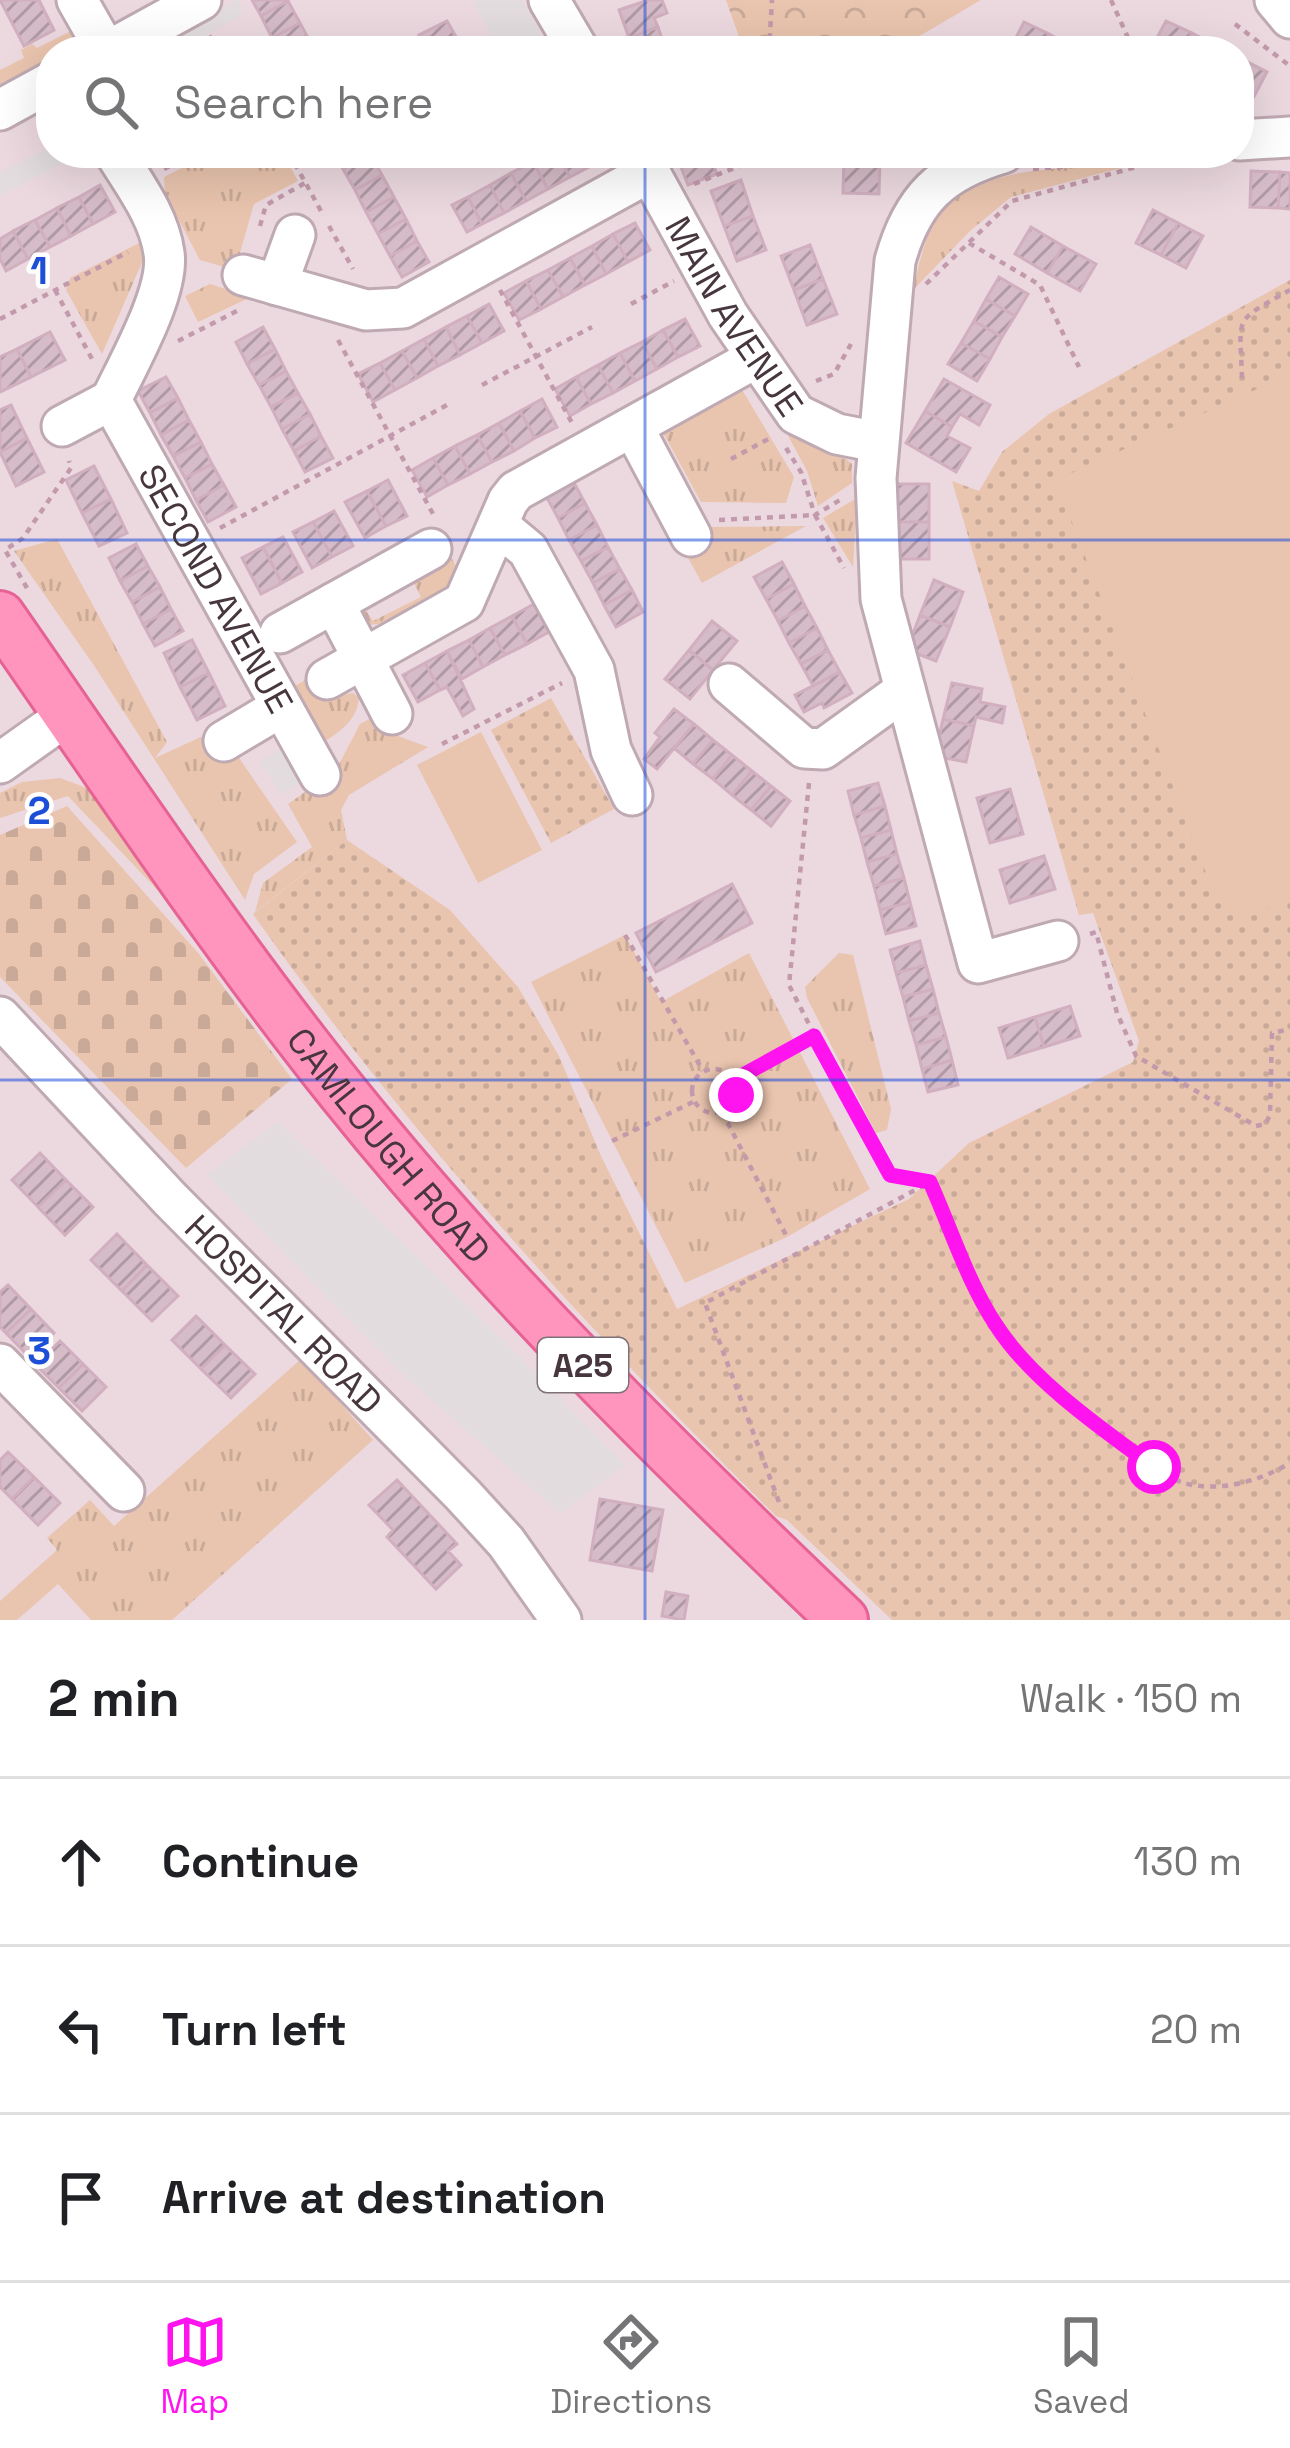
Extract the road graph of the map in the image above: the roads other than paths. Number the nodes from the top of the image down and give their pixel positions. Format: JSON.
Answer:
{"nodes":[{"id":1,"x":77,"y":0,"type":"edge"},
{"id":2,"x":549,"y":0,"type":"edge"},
{"id":3,"x":1275,"y":0,"type":"edge"},
{"id":4,"x":211,"y":15,"type":"edge"},
{"id":5,"x":1290,"y":18,"type":"edge"},
{"id":6,"x":98,"y":36,"type":"edge"},
{"id":7,"x":150,"y":36,"type":"edge"},
{"id":8,"x":570,"y":36,"type":"edge"},
{"id":9,"x":36,"y":90,"type":"edge"},
{"id":10,"x":0,"y":110,"type":"edge"},
{"id":11,"x":1290,"y":137,"type":"edge"},
{"id":12,"x":1254,"y":139,"type":"edge"},
{"id":13,"x":124,"y":168,"type":"edge"},
{"id":14,"x":961,"y":168,"type":"edge"},
{"id":15,"x":656,"y":172,"type":"edge"},
{"id":16,"x":281,"y":237,"type":"dead end"},
{"id":17,"x":756,"y":358,"type":"junction"},
{"id":18,"x":112,"y":380,"type":"junction"},
{"id":19,"x":62,"y":426,"type":"road end"},
{"id":20,"x":633,"y":427,"type":"junction"},
{"id":21,"x":878,"y":442,"type":"junction"},
{"id":22,"x":498,"y":525,"type":"junction"},
{"id":23,"x":687,"y":529,"type":"road end"},
{"id":24,"x":436,"y":539,"type":"road end"},
{"id":25,"x":334,"y":603,"type":"junction"},
{"id":26,"x":17,"y":607,"type":"edge"},
{"id":27,"x":280,"y":633,"type":"dead end"},
{"id":28,"x":364,"y":660,"type":"junction"},
{"id":29,"x":327,"y":679,"type":"dead end"},
{"id":30,"x":730,"y":684,"type":"dead end"},
{"id":31,"x":905,"y":690,"type":"junction"},
{"id":32,"x":281,"y":707,"type":"junction"},
{"id":33,"x":69,"y":714,"type":"junction"},
{"id":34,"x":392,"y":714,"type":"dead end"},
{"id":35,"x":224,"y":741,"type":"dead end"},
{"id":36,"x":0,"y":763,"type":"edge"},
{"id":37,"x":320,"y":775,"type":"dead end"},
{"id":38,"x":632,"y":795,"type":"dead end"},
{"id":39,"x":1058,"y":941,"type":"road end"},
{"id":40,"x":0,"y":1017,"type":"edge"},
{"id":41,"x":0,"y":1364,"type":"edge"},
{"id":42,"x":124,"y":1491,"type":"dead end"},
{"id":43,"x":561,"y":1620,"type":"edge"},
{"id":44,"x":843,"y":1620,"type":"edge"}],
"edges":[{"from":1,"to":6,"type":"street"},
{"from":2,"to":8,"type":"street"},
{"from":3,"to":5,"type":"street"},
{"from":4,"to":7,"type":"street"},
{"from":9,"to":10,"type":"street"},
{"from":11,"to":12,"type":"street"},
{"from":13,"to":18,"type":"street"},
{"from":14,"to":21,"type":"street"},
{"from":15,"to":16,"type":"street"},
{"from":15,"to":17,"type":"street","name":"MAIN AVENUE"},
{"from":17,"to":20,"type":"street","name":"SECOND AVENUE"},
{"from":17,"to":21,"type":"street","name":"MAIN AVENUE"},
{"from":18,"to":19,"type":"street"},
{"from":18,"to":32,"type":"street","name":"SECOND AVENUE"},
{"from":20,"to":22,"type":"street","name":"SECOND AVENUE"},
{"from":20,"to":23,"type":"street"},
{"from":21,"to":31,"type":"street"},
{"from":22,"to":28,"type":"street","name":"SECOND AVENUE"},
{"from":22,"to":38,"type":"street"},
{"from":24,"to":25,"type":"street","name":"SECOND AVENUE"},
{"from":25,"to":27,"type":"street","name":"SECOND AVENUE"},
{"from":25,"to":28,"type":"street"},
{"from":26,"to":33,"type":"main road","name":"CAMLOUGH ROAD","number":"A25"},
{"from":28,"to":29,"type":"street","name":"SECOND AVENUE"},
{"from":28,"to":34,"type":"street"},
{"from":30,"to":31,"type":"street"},
{"from":31,"to":39,"type":"street"},
{"from":32,"to":35,"type":"street"},
{"from":32,"to":37,"type":"street","name":"SECOND AVENUE"},
{"from":33,"to":36,"type":"street"},
{"from":33,"to":44,"type":"main road","name":"CAMLOUGH ROAD","number":"A25"},
{"from":40,"to":43,"type":"street","name":"HOSPITAL ROAD"},
{"from":41,"to":42,"type":"street"}]}
